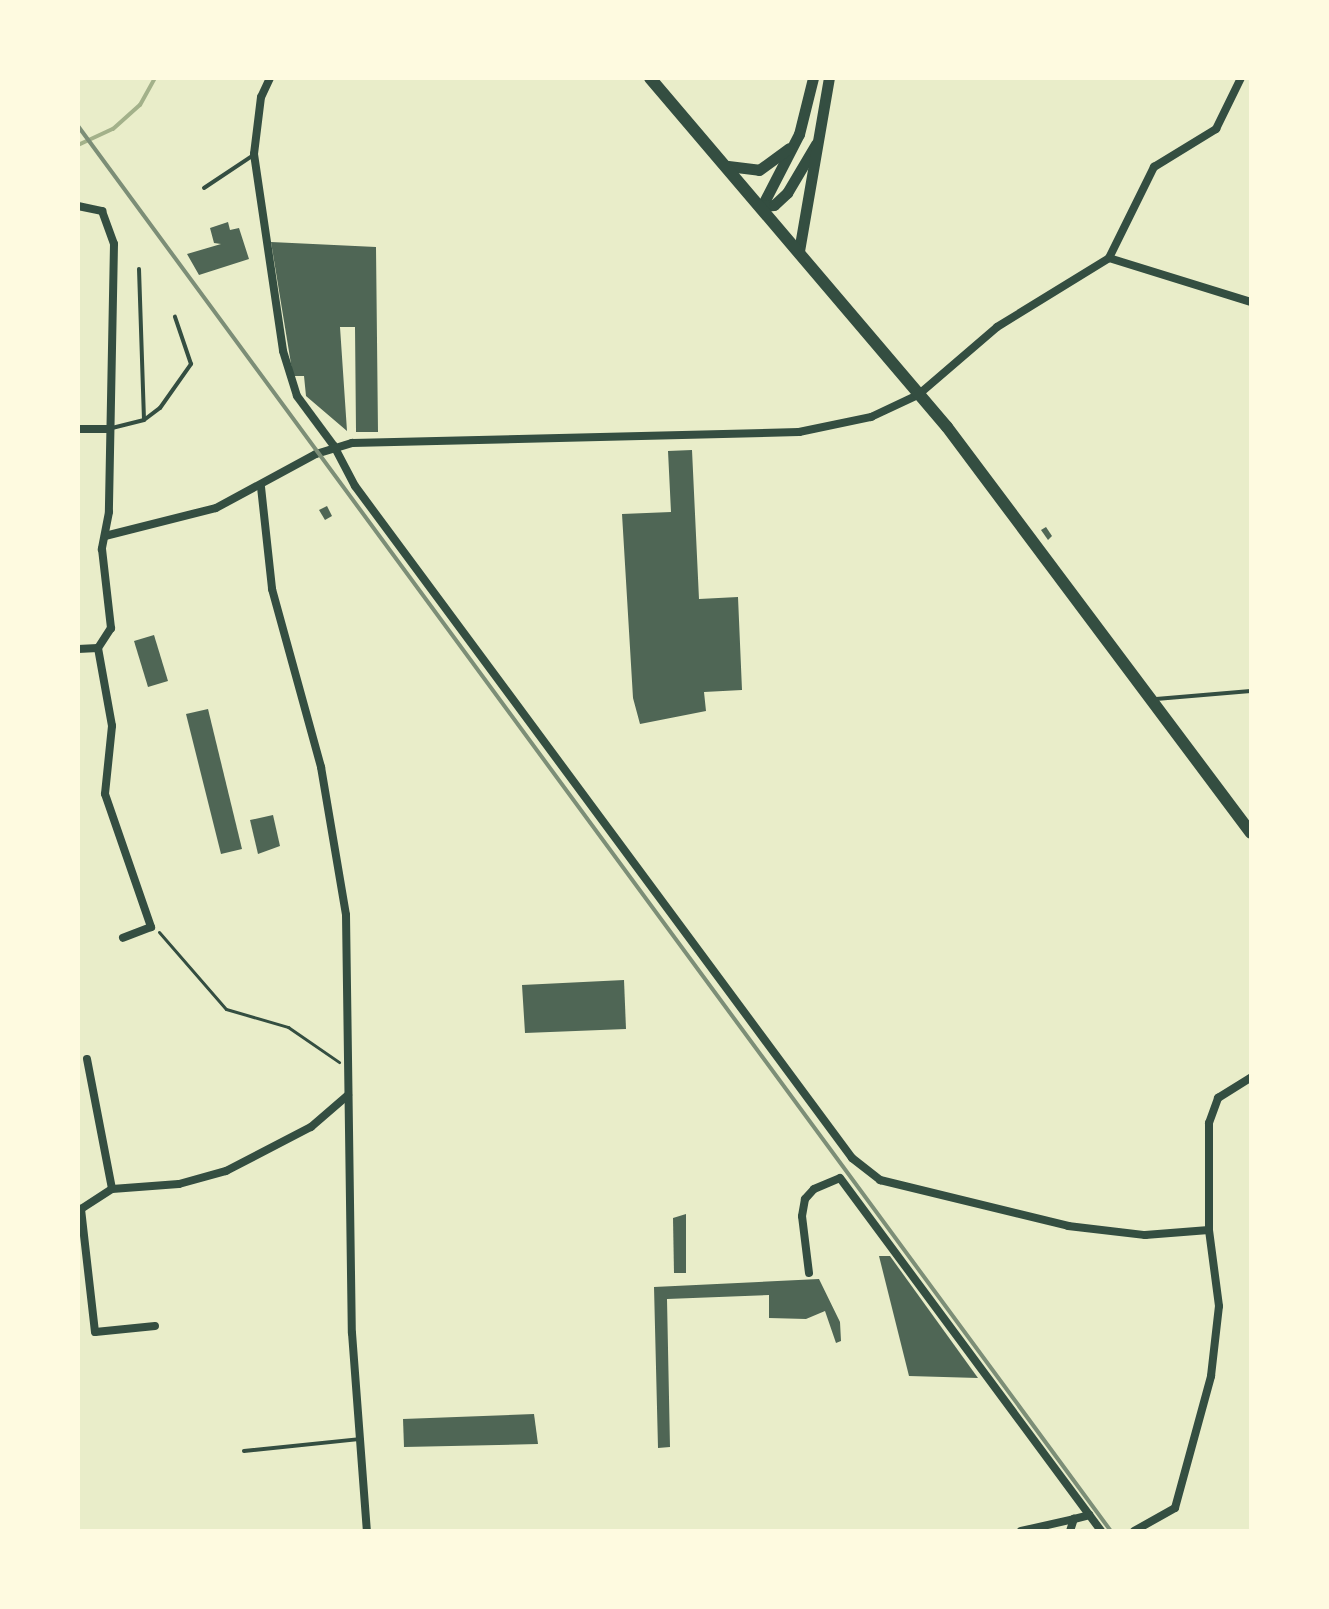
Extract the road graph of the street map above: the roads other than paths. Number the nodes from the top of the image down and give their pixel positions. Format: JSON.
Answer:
{"nodes":[{"id":1,"x":270,"y":78,"type":"edge"},
{"id":2,"x":650,"y":78,"type":"edge"},
{"id":3,"x":813,"y":78,"type":"edge"},
{"id":4,"x":829,"y":78,"type":"edge"},
{"id":5,"x":1241,"y":78,"type":"edge"},
{"id":6,"x":799,"y":134,"type":"junction"},
{"id":7,"x":816,"y":144,"type":"junction"},
{"id":8,"x":254,"y":154,"type":"junction"},
{"id":9,"x":728,"y":166,"type":"junction"},
{"id":10,"x":204,"y":188,"type":"dead end"},
{"id":11,"x":78,"y":206,"type":"edge"},
{"id":12,"x":762,"y":206,"type":"junction"},
{"id":13,"x":799,"y":251,"type":"junction"},
{"id":14,"x":1109,"y":258,"type":"junction"},
{"id":15,"x":139,"y":269,"type":"dead end"},
{"id":16,"x":1251,"y":302,"type":"edge"},
{"id":17,"x":175,"y":317,"type":"dead end"},
{"id":18,"x":918,"y":395,"type":"junction"},
{"id":19,"x":144,"y":420,"type":"junction"},
{"id":20,"x":78,"y":429,"type":"edge"},
{"id":21,"x":109,"y":429,"type":"junction"},
{"id":22,"x":334,"y":446,"type":"junction"},
{"id":23,"x":261,"y":487,"type":"junction"},
{"id":24,"x":105,"y":536,"type":"junction"},
{"id":25,"x":98,"y":648,"type":"junction"},
{"id":26,"x":78,"y":649,"type":"edge"},
{"id":27,"x":1251,"y":691,"type":"edge"},
{"id":28,"x":1153,"y":699,"type":"junction"},
{"id":29,"x":1251,"y":833,"type":"edge"},
{"id":30,"x":123,"y":938,"type":"dead end"},
{"id":31,"x":87,"y":1059,"type":"dead end"},
{"id":32,"x":1251,"y":1077,"type":"edge"},
{"id":33,"x":348,"y":1095,"type":"junction"},
{"id":34,"x":112,"y":1189,"type":"junction"},
{"id":35,"x":1209,"y":1230,"type":"junction"},
{"id":36,"x":809,"y":1273,"type":"dead end"},
{"id":37,"x":155,"y":1326,"type":"dead end"},
{"id":38,"x":361,"y":1439,"type":"junction"},
{"id":39,"x":244,"y":1451,"type":"dead end"},
{"id":40,"x":1090,"y":1515,"type":"junction"},
{"id":41,"x":1074,"y":1519,"type":"junction"},
{"id":42,"x":367,"y":1531,"type":"edge"},
{"id":43,"x":1021,"y":1531,"type":"edge"},
{"id":44,"x":1070,"y":1531,"type":"edge"},
{"id":45,"x":1101,"y":1531,"type":"edge"},
{"id":46,"x":1134,"y":1531,"type":"edge"}],
"edges":[{"from":1,"to":8,"type":"street"},
{"from":2,"to":9,"type":"main road"},
{"from":3,"to":6,"type":"main road"},
{"from":4,"to":7,"type":"main road"},
{"from":5,"to":14,"type":"street"},
{"from":6,"to":9,"type":"main road"},
{"from":6,"to":12,"type":"main road"},
{"from":7,"to":12,"type":"main road"},
{"from":7,"to":13,"type":"main road"},
{"from":8,"to":10,"type":"lane"},
{"from":8,"to":22,"type":"street"},
{"from":9,"to":12,"type":"main road"},
{"from":11,"to":21,"type":"street"},
{"from":12,"to":13,"type":"main road"},
{"from":13,"to":18,"type":"main road"},
{"from":14,"to":16,"type":"street"},
{"from":14,"to":18,"type":"street"},
{"from":15,"to":19,"type":"lane"},
{"from":17,"to":19,"type":"lane"},
{"from":18,"to":22,"type":"street"},
{"from":18,"to":28,"type":"main road"},
{"from":19,"to":21,"type":"lane"},
{"from":20,"to":21,"type":"street"},
{"from":21,"to":24,"type":"street"},
{"from":22,"to":23,"type":"street"},
{"from":22,"to":35,"type":"street"},
{"from":23,"to":24,"type":"street"},
{"from":23,"to":33,"type":"street"},
{"from":24,"to":25,"type":"street"},
{"from":25,"to":26,"type":"street"},
{"from":25,"to":30,"type":"street"},
{"from":27,"to":28,"type":"lane"},
{"from":28,"to":29,"type":"main road"},
{"from":31,"to":34,"type":"street"},
{"from":32,"to":35,"type":"street"},
{"from":33,"to":34,"type":"street"},
{"from":33,"to":38,"type":"street"},
{"from":34,"to":37,"type":"street"},
{"from":35,"to":46,"type":"street"},
{"from":36,"to":40,"type":"street"},
{"from":38,"to":39,"type":"lane"},
{"from":38,"to":42,"type":"street"},
{"from":40,"to":41,"type":"street"},
{"from":40,"to":45,"type":"street"},
{"from":41,"to":43,"type":"street"},
{"from":41,"to":44,"type":"street"}]}
